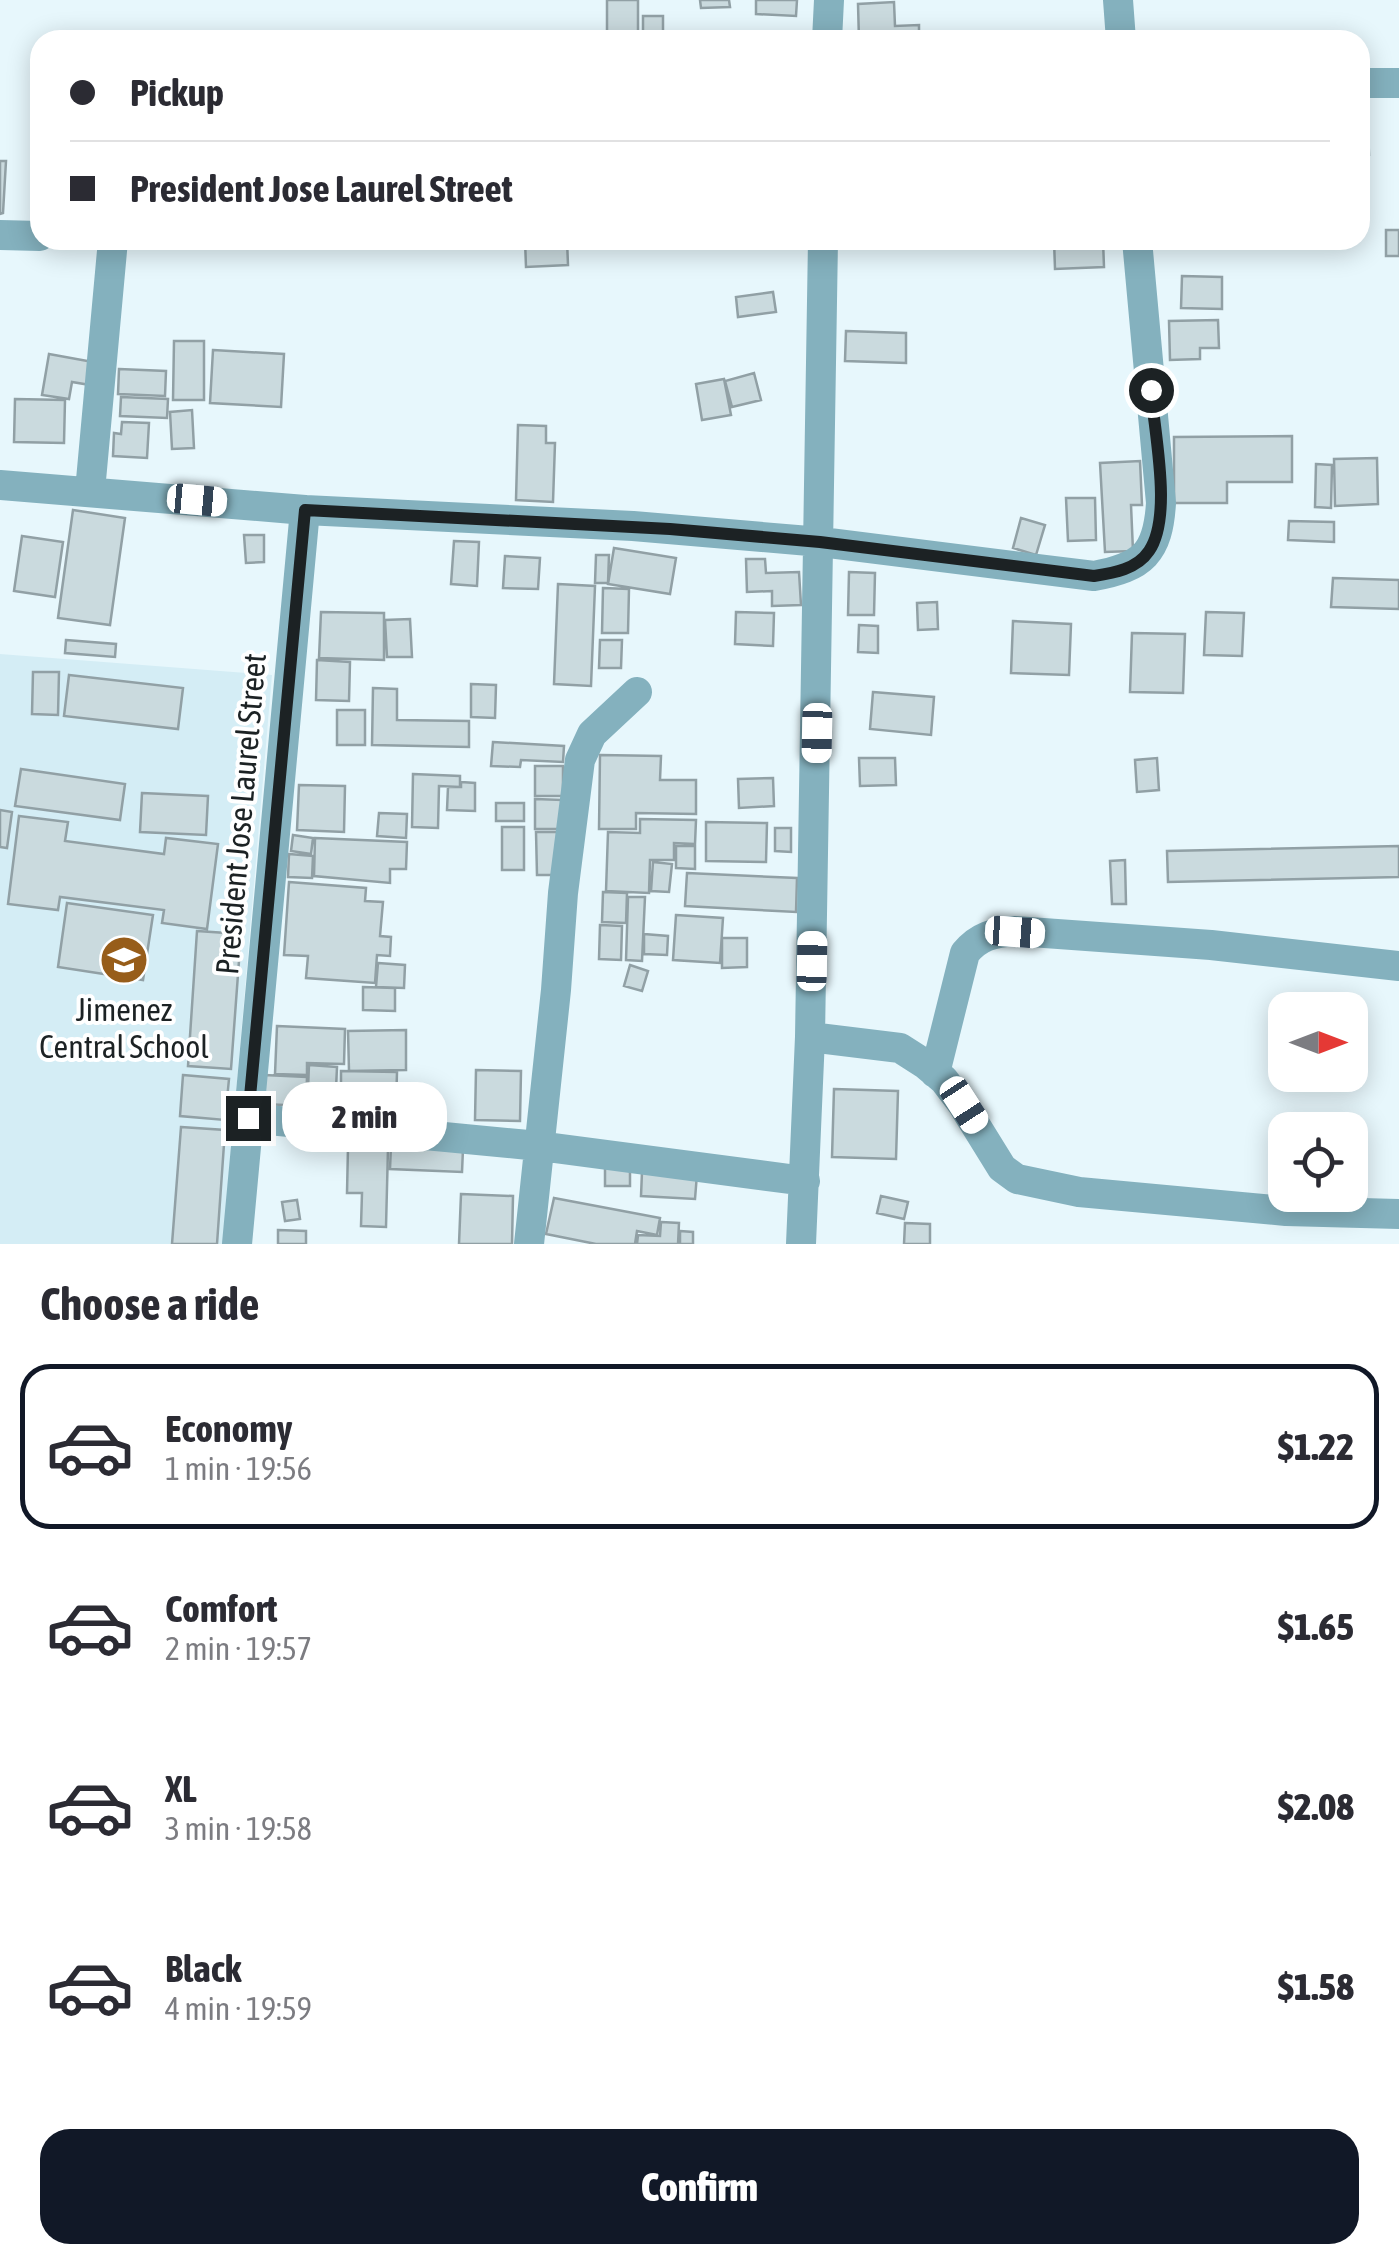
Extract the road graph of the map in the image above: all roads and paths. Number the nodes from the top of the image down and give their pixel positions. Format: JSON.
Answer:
{"nodes":[{"id":1,"x":829,"y":0,"type":"edge"},
{"id":2,"x":1118,"y":0,"type":"edge"},
{"id":3,"x":828,"y":30,"type":"edge"},
{"id":4,"x":1120,"y":30,"type":"edge"},
{"id":5,"x":1370,"y":84,"type":"edge"},
{"id":6,"x":1399,"y":84,"type":"edge"},
{"id":7,"x":0,"y":234,"type":"edge"},
{"id":8,"x":30,"y":236,"type":"edge"},
{"id":9,"x":112,"y":250,"type":"edge"},
{"id":10,"x":823,"y":250,"type":"edge"},
{"id":11,"x":1139,"y":250,"type":"edge"},
{"id":12,"x":0,"y":485,"type":"edge"},
{"id":13,"x":90,"y":491,"type":"junction"},
{"id":14,"x":305,"y":510,"type":"junction"},
{"id":15,"x":820,"y":542,"type":"junction"},
{"id":16,"x":637,"y":692,"type":"dead end"},
{"id":17,"x":1399,"y":966,"type":"edge"},
{"id":18,"x":810,"y":1038,"type":"junction"},
{"id":19,"x":935,"y":1073,"type":"junction"},
{"id":20,"x":248,"y":1118,"type":"junction"},
{"id":21,"x":539,"y":1146,"type":"junction"},
{"id":22,"x":804,"y":1182,"type":"junction"},
{"id":23,"x":1399,"y":1214,"type":"edge"},
{"id":24,"x":237,"y":1244,"type":"edge"},
{"id":25,"x":529,"y":1244,"type":"edge"},
{"id":26,"x":801,"y":1244,"type":"edge"}],
"edges":[{"from":1,"to":3,"type":"street"},
{"from":2,"to":4,"type":"street"},
{"from":5,"to":6,"type":"street"},
{"from":7,"to":8,"type":"street"},
{"from":9,"to":13,"type":"street"},
{"from":10,"to":15,"type":"street"},
{"from":11,"to":15,"type":"street"},
{"from":12,"to":13,"type":"street"},
{"from":13,"to":14,"type":"street"},
{"from":14,"to":15,"type":"street"},
{"from":14,"to":20,"type":"street","name":"President Jose Laurel Street"},
{"from":15,"to":18,"type":"street"},
{"from":16,"to":21,"type":"street"},
{"from":17,"to":19,"type":"street"},
{"from":18,"to":19,"type":"street"},
{"from":18,"to":22,"type":"street"},
{"from":19,"to":23,"type":"street"},
{"from":20,"to":21,"type":"street"},
{"from":20,"to":24,"type":"street","name":"President Jose Laurel Street"},
{"from":21,"to":22,"type":"street"},
{"from":21,"to":25,"type":"street"},
{"from":22,"to":26,"type":"street"}]}
